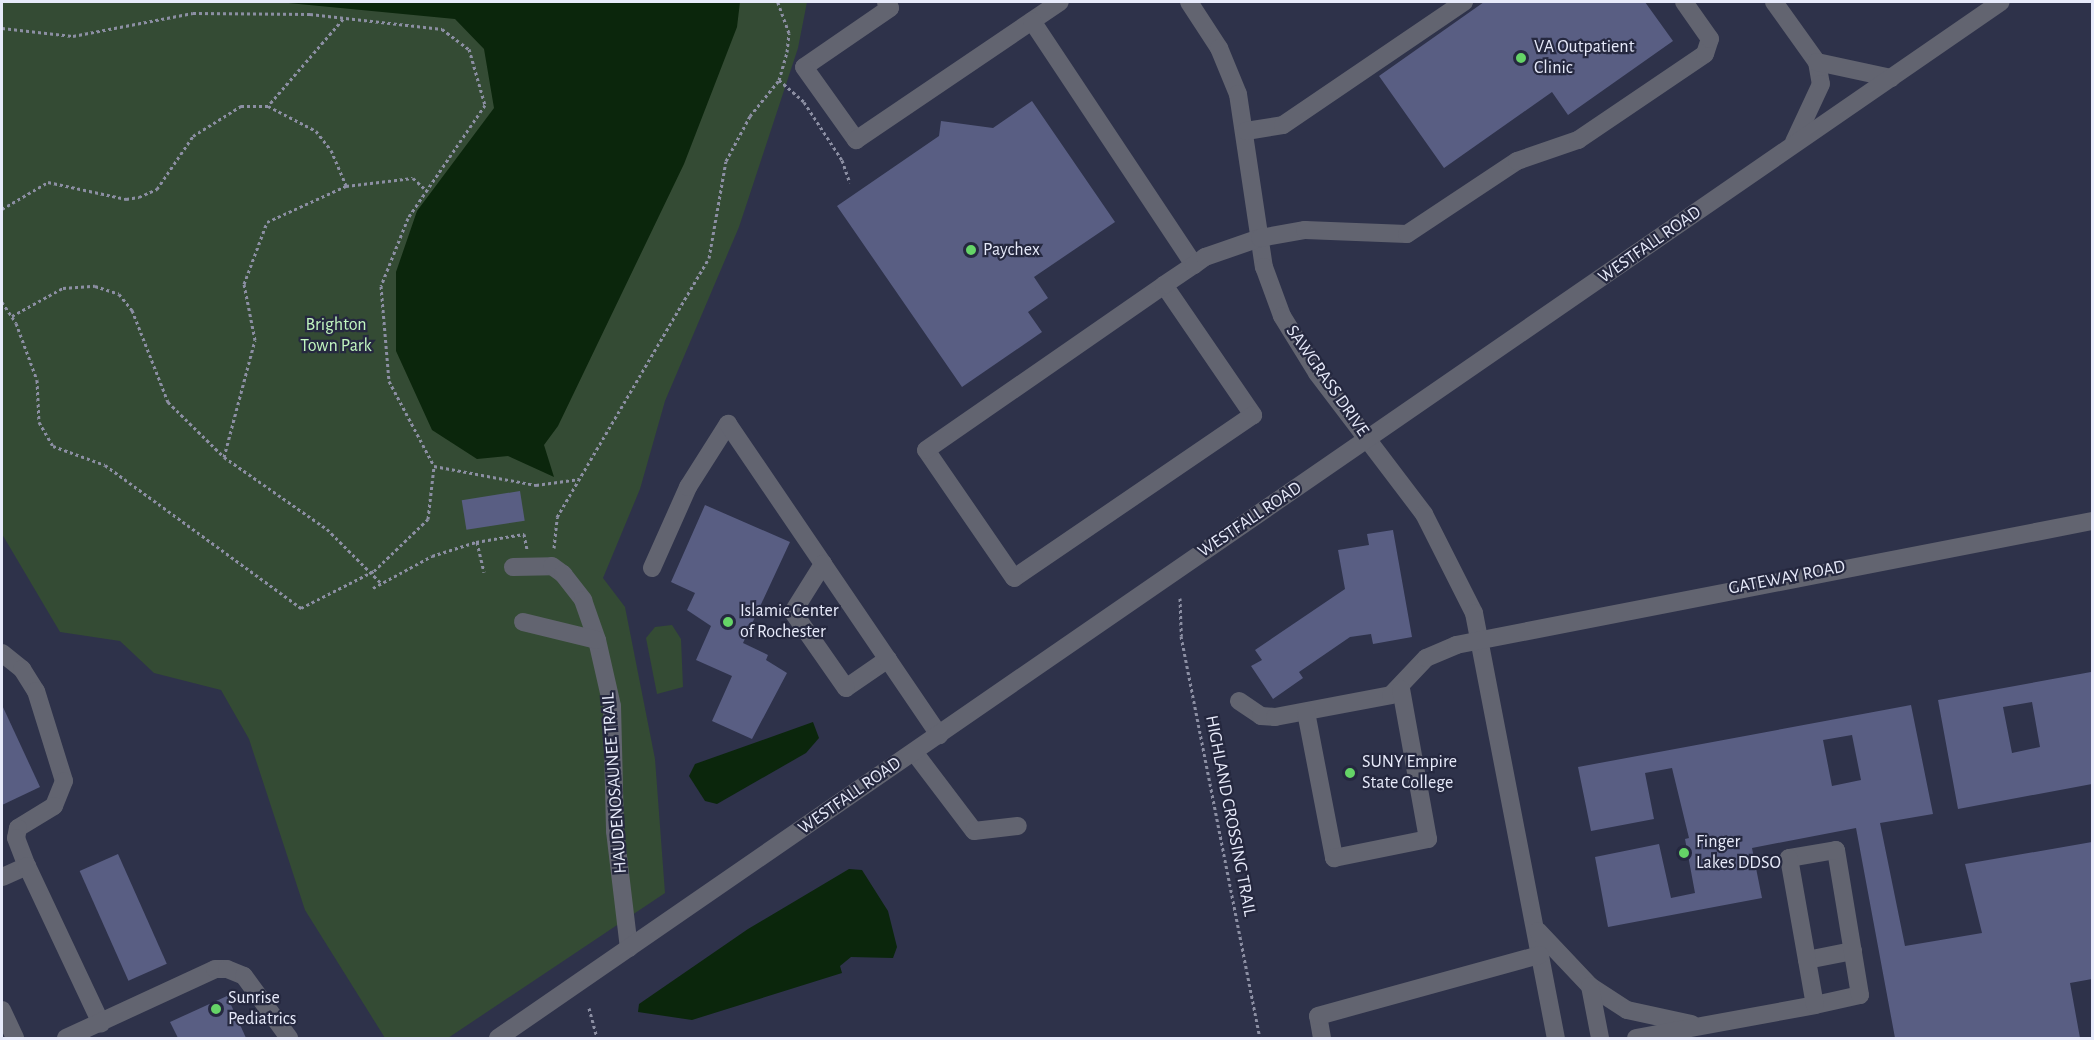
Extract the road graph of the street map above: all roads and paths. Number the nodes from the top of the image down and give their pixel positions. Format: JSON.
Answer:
{"nodes":[{"id":1,"x":778,"y":2,"type":"edge"},
{"id":2,"x":886,"y":2,"type":"edge"},
{"id":3,"x":1060,"y":2,"type":"edge"},
{"id":4,"x":1189,"y":2,"type":"edge"},
{"id":5,"x":1464,"y":2,"type":"edge"},
{"id":6,"x":1684,"y":2,"type":"edge"},
{"id":7,"x":1774,"y":2,"type":"edge"},
{"id":8,"x":2001,"y":2,"type":"edge"},
{"id":9,"x":344,"y":19,"type":"junction"},
{"id":10,"x":1032,"y":21,"type":"junction"},
{"id":11,"x":2,"y":28,"type":"edge"},
{"id":12,"x":1817,"y":62,"type":"junction"},
{"id":13,"x":1891,"y":78,"type":"junction"},
{"id":14,"x":779,"y":80,"type":"junction"},
{"id":15,"x":268,"y":106,"type":"junction"},
{"id":16,"x":1246,"y":131,"type":"junction"},
{"id":17,"x":1790,"y":148,"type":"junction"},
{"id":18,"x":850,"y":183,"type":"dead end"},
{"id":19,"x":346,"y":186,"type":"junction"},
{"id":20,"x":426,"y":191,"type":"junction"},
{"id":21,"x":2,"y":209,"type":"edge"},
{"id":22,"x":1260,"y":238,"type":"junction"},
{"id":23,"x":1194,"y":265,"type":"junction"},
{"id":24,"x":1164,"y":285,"type":"junction"},
{"id":25,"x":2,"y":302,"type":"edge"},
{"id":26,"x":12,"y":316,"type":"junction"},
{"id":27,"x":1368,"y":439,"type":"junction"},
{"id":28,"x":224,"y":458,"type":"junction"},
{"id":29,"x":434,"y":466,"type":"junction"},
{"id":30,"x":580,"y":479,"type":"junction"},
{"id":31,"x":2092,"y":521,"type":"edge"},
{"id":32,"x":477,"y":542,"type":"junction"},
{"id":33,"x":528,"y":553,"type":"dead end"},
{"id":34,"x":823,"y":564,"type":"junction"},
{"id":35,"x":552,"y":566,"type":"junction"},
{"id":36,"x":513,"y":567,"type":"dead end"},
{"id":37,"x":652,"y":568,"type":"dead end"},
{"id":38,"x":374,"y":571,"type":"junction"},
{"id":39,"x":484,"y":572,"type":"dead end"},
{"id":40,"x":381,"y":583,"type":"junction"},
{"id":41,"x":373,"y":588,"type":"dead end"},
{"id":42,"x":1180,"y":598,"type":"dead end"},
{"id":43,"x":523,"y":622,"type":"dead end"},
{"id":44,"x":597,"y":640,"type":"junction"},
{"id":45,"x":1482,"y":641,"type":"junction"},
{"id":46,"x":2,"y":653,"type":"edge"},
{"id":47,"x":888,"y":659,"type":"junction"},
{"id":48,"x":1401,"y":689,"type":"junction"},
{"id":49,"x":1239,"y":701,"type":"dead end"},
{"id":50,"x":1306,"y":712,"type":"junction"},
{"id":51,"x":939,"y":735,"type":"junction"},
{"id":52,"x":915,"y":752,"type":"junction"},
{"id":53,"x":1018,"y":826,"type":"dead end"},
{"id":54,"x":27,"y":866,"type":"junction"},
{"id":55,"x":2,"y":877,"type":"edge"},
{"id":56,"x":1535,"y":927,"type":"junction"},
{"id":57,"x":629,"y":948,"type":"junction"},
{"id":58,"x":1853,"y":951,"type":"junction"},
{"id":59,"x":1540,"y":955,"type":"junction"},
{"id":60,"x":1808,"y":960,"type":"junction"},
{"id":61,"x":1590,"y":986,"type":"junction"},
{"id":62,"x":1815,"y":1005,"type":"junction"},
{"id":63,"x":589,"y":1008,"type":"dead end"},
{"id":64,"x":2,"y":1010,"type":"edge"},
{"id":65,"x":101,"y":1023,"type":"junction"},
{"id":66,"x":1701,"y":1026,"type":"junction"},
{"id":67,"x":15,"y":1038,"type":"edge"},
{"id":68,"x":66,"y":1038,"type":"edge"},
{"id":69,"x":289,"y":1038,"type":"edge"},
{"id":70,"x":498,"y":1038,"type":"edge"},
{"id":71,"x":597,"y":1038,"type":"edge"},
{"id":72,"x":1260,"y":1038,"type":"edge"},
{"id":73,"x":1322,"y":1038,"type":"edge"},
{"id":74,"x":1556,"y":1038,"type":"edge"},
{"id":75,"x":1600,"y":1038,"type":"edge"},
{"id":76,"x":1636,"y":1038,"type":"edge"}],
"edges":[{"from":1,"to":14,"type":"path"},
{"from":2,"to":10,"type":"street"},
{"from":3,"to":10,"type":"street"},
{"from":4,"to":16,"type":"street","name":"SAWGRASS DRIVE"},
{"from":5,"to":16,"type":"street"},
{"from":6,"to":22,"type":"street"},
{"from":7,"to":12,"type":"street"},
{"from":8,"to":13,"type":"street","name":"WESTFALL ROAD"},
{"from":9,"to":11,"type":"path"},
{"from":9,"to":15,"type":"path"},
{"from":9,"to":20,"type":"path"},
{"from":10,"to":23,"type":"street"},
{"from":12,"to":13,"type":"street"},
{"from":12,"to":17,"type":"street"},
{"from":13,"to":17,"type":"street","name":"WESTFALL ROAD"},
{"from":14,"to":18,"type":"path"},
{"from":14,"to":30,"type":"path"},
{"from":15,"to":19,"type":"path"},
{"from":15,"to":21,"type":"path"},
{"from":16,"to":22,"type":"street","name":"SAWGRASS DRIVE"},
{"from":17,"to":27,"type":"street","name":"WESTFALL ROAD"},
{"from":19,"to":20,"type":"path"},
{"from":19,"to":28,"type":"path"},
{"from":20,"to":29,"type":"path"},
{"from":22,"to":23,"type":"street"},
{"from":22,"to":27,"type":"street","name":"SAWGRASS DRIVE"},
{"from":23,"to":24,"type":"street"},
{"from":24,"to":24,"type":"street"},
{"from":25,"to":26,"type":"path"},
{"from":26,"to":28,"type":"path"},
{"from":26,"to":38,"type":"path"},
{"from":27,"to":45,"type":"street","name":"SAWGRASS DRIVE"},
{"from":27,"to":51,"type":"street","name":"WESTFALL ROAD"},
{"from":28,"to":38,"type":"path"},
{"from":29,"to":30,"type":"path"},
{"from":29,"to":38,"type":"path"},
{"from":30,"to":35,"type":"path"},
{"from":31,"to":45,"type":"street","name":"GATEWAY ROAD"},
{"from":32,"to":33,"type":"path"},
{"from":32,"to":39,"type":"path"},
{"from":32,"to":40,"type":"path"},
{"from":34,"to":37,"type":"street"},
{"from":34,"to":47,"type":"street"},
{"from":34,"to":47,"type":"street"},
{"from":35,"to":36,"type":"street"},
{"from":35,"to":44,"type":"street","name":"HAUDENOSAUNEE TRAIL"},
{"from":38,"to":40,"type":"path"},
{"from":40,"to":41,"type":"path"},
{"from":42,"to":72,"type":"path","name":"HIGHLAND CROSSING TRAIL"},
{"from":43,"to":44,"type":"street"},
{"from":44,"to":57,"type":"street","name":"HAUDENOSAUNEE TRAIL"},
{"from":45,"to":48,"type":"street"},
{"from":45,"to":56,"type":"street","name":"SAWGRASS DRIVE"},
{"from":46,"to":54,"type":"street"},
{"from":47,"to":51,"type":"street"},
{"from":48,"to":50,"type":"street"},
{"from":48,"to":50,"type":"street"},
{"from":49,"to":50,"type":"street"},
{"from":51,"to":52,"type":"street","name":"WESTFALL ROAD"},
{"from":52,"to":53,"type":"street"},
{"from":52,"to":57,"type":"street","name":"WESTFALL ROAD"},
{"from":54,"to":55,"type":"street"},
{"from":54,"to":65,"type":"street"},
{"from":56,"to":59,"type":"street","name":"SAWGRASS DRIVE"},
{"from":56,"to":61,"type":"street"},
{"from":57,"to":70,"type":"street","name":"WESTFALL ROAD"},
{"from":58,"to":60,"type":"street"},
{"from":58,"to":60,"type":"street"},
{"from":58,"to":62,"type":"street"},
{"from":59,"to":73,"type":"street"},
{"from":59,"to":74,"type":"street","name":"SAWGRASS DRIVE"},
{"from":60,"to":62,"type":"street"},
{"from":61,"to":66,"type":"street"},
{"from":61,"to":75,"type":"street"},
{"from":62,"to":66,"type":"street"},
{"from":63,"to":71,"type":"path"},
{"from":64,"to":67,"type":"street"},
{"from":65,"to":68,"type":"street"},
{"from":65,"to":69,"type":"street"},
{"from":66,"to":76,"type":"street"}]}
